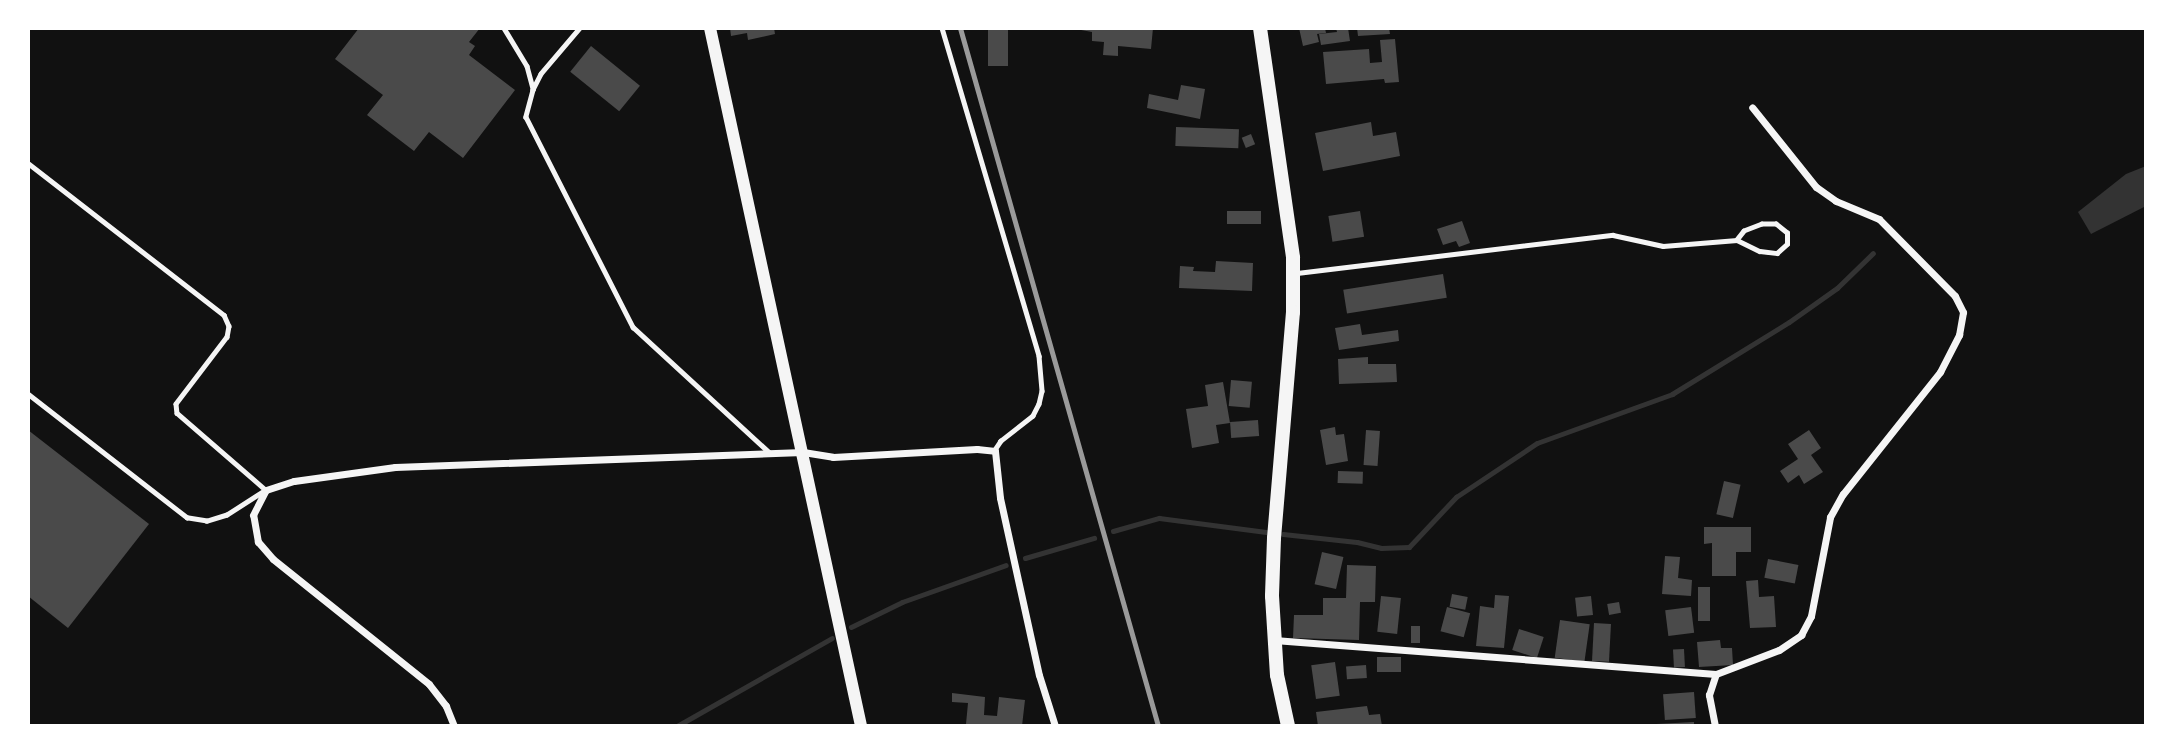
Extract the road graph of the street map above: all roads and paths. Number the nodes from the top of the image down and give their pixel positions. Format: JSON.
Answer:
{"nodes":[{"id":1,"x":503,"y":28,"type":"edge"},
{"id":2,"x":580,"y":28,"type":"edge"},
{"id":3,"x":710,"y":28,"type":"edge"},
{"id":4,"x":942,"y":28,"type":"edge"},
{"id":5,"x":1260,"y":28,"type":"edge"},
{"id":6,"x":533,"y":90,"type":"junction"},
{"id":7,"x":1752,"y":107,"type":"dead end"},
{"id":8,"x":28,"y":163,"type":"edge"},
{"id":9,"x":1737,"y":240,"type":"junction"},
{"id":10,"x":1293,"y":273,"type":"junction"},
{"id":11,"x":28,"y":394,"type":"edge"},
{"id":12,"x":995,"y":451,"type":"junction"},
{"id":13,"x":803,"y":452,"type":"junction"},
{"id":14,"x":770,"y":454,"type":"junction"},
{"id":15,"x":266,"y":490,"type":"junction"},
{"id":16,"x":1273,"y":639,"type":"junction"},
{"id":17,"x":1716,"y":674,"type":"junction"},
{"id":18,"x":454,"y":726,"type":"edge"},
{"id":19,"x":861,"y":726,"type":"edge"},
{"id":20,"x":1055,"y":726,"type":"edge"},
{"id":21,"x":1288,"y":726,"type":"edge"},
{"id":22,"x":1715,"y":726,"type":"edge"}],
"edges":[{"from":1,"to":6,"type":"lane"},
{"from":2,"to":6,"type":"lane"},
{"from":3,"to":13,"type":"street"},
{"from":4,"to":12,"type":"lane"},
{"from":5,"to":10,"type":"main road"},
{"from":6,"to":14,"type":"lane"},
{"from":7,"to":17,"type":"street"},
{"from":8,"to":15,"type":"lane"},
{"from":9,"to":9,"type":"lane"},
{"from":9,"to":10,"type":"lane"},
{"from":10,"to":16,"type":"main road"},
{"from":11,"to":15,"type":"lane"},
{"from":12,"to":13,"type":"street"},
{"from":12,"to":20,"type":"street"},
{"from":13,"to":14,"type":"street"},
{"from":13,"to":19,"type":"street"},
{"from":14,"to":15,"type":"street"},
{"from":15,"to":18,"type":"street"},
{"from":16,"to":17,"type":"street"},
{"from":16,"to":21,"type":"main road"},
{"from":17,"to":22,"type":"street"}]}
